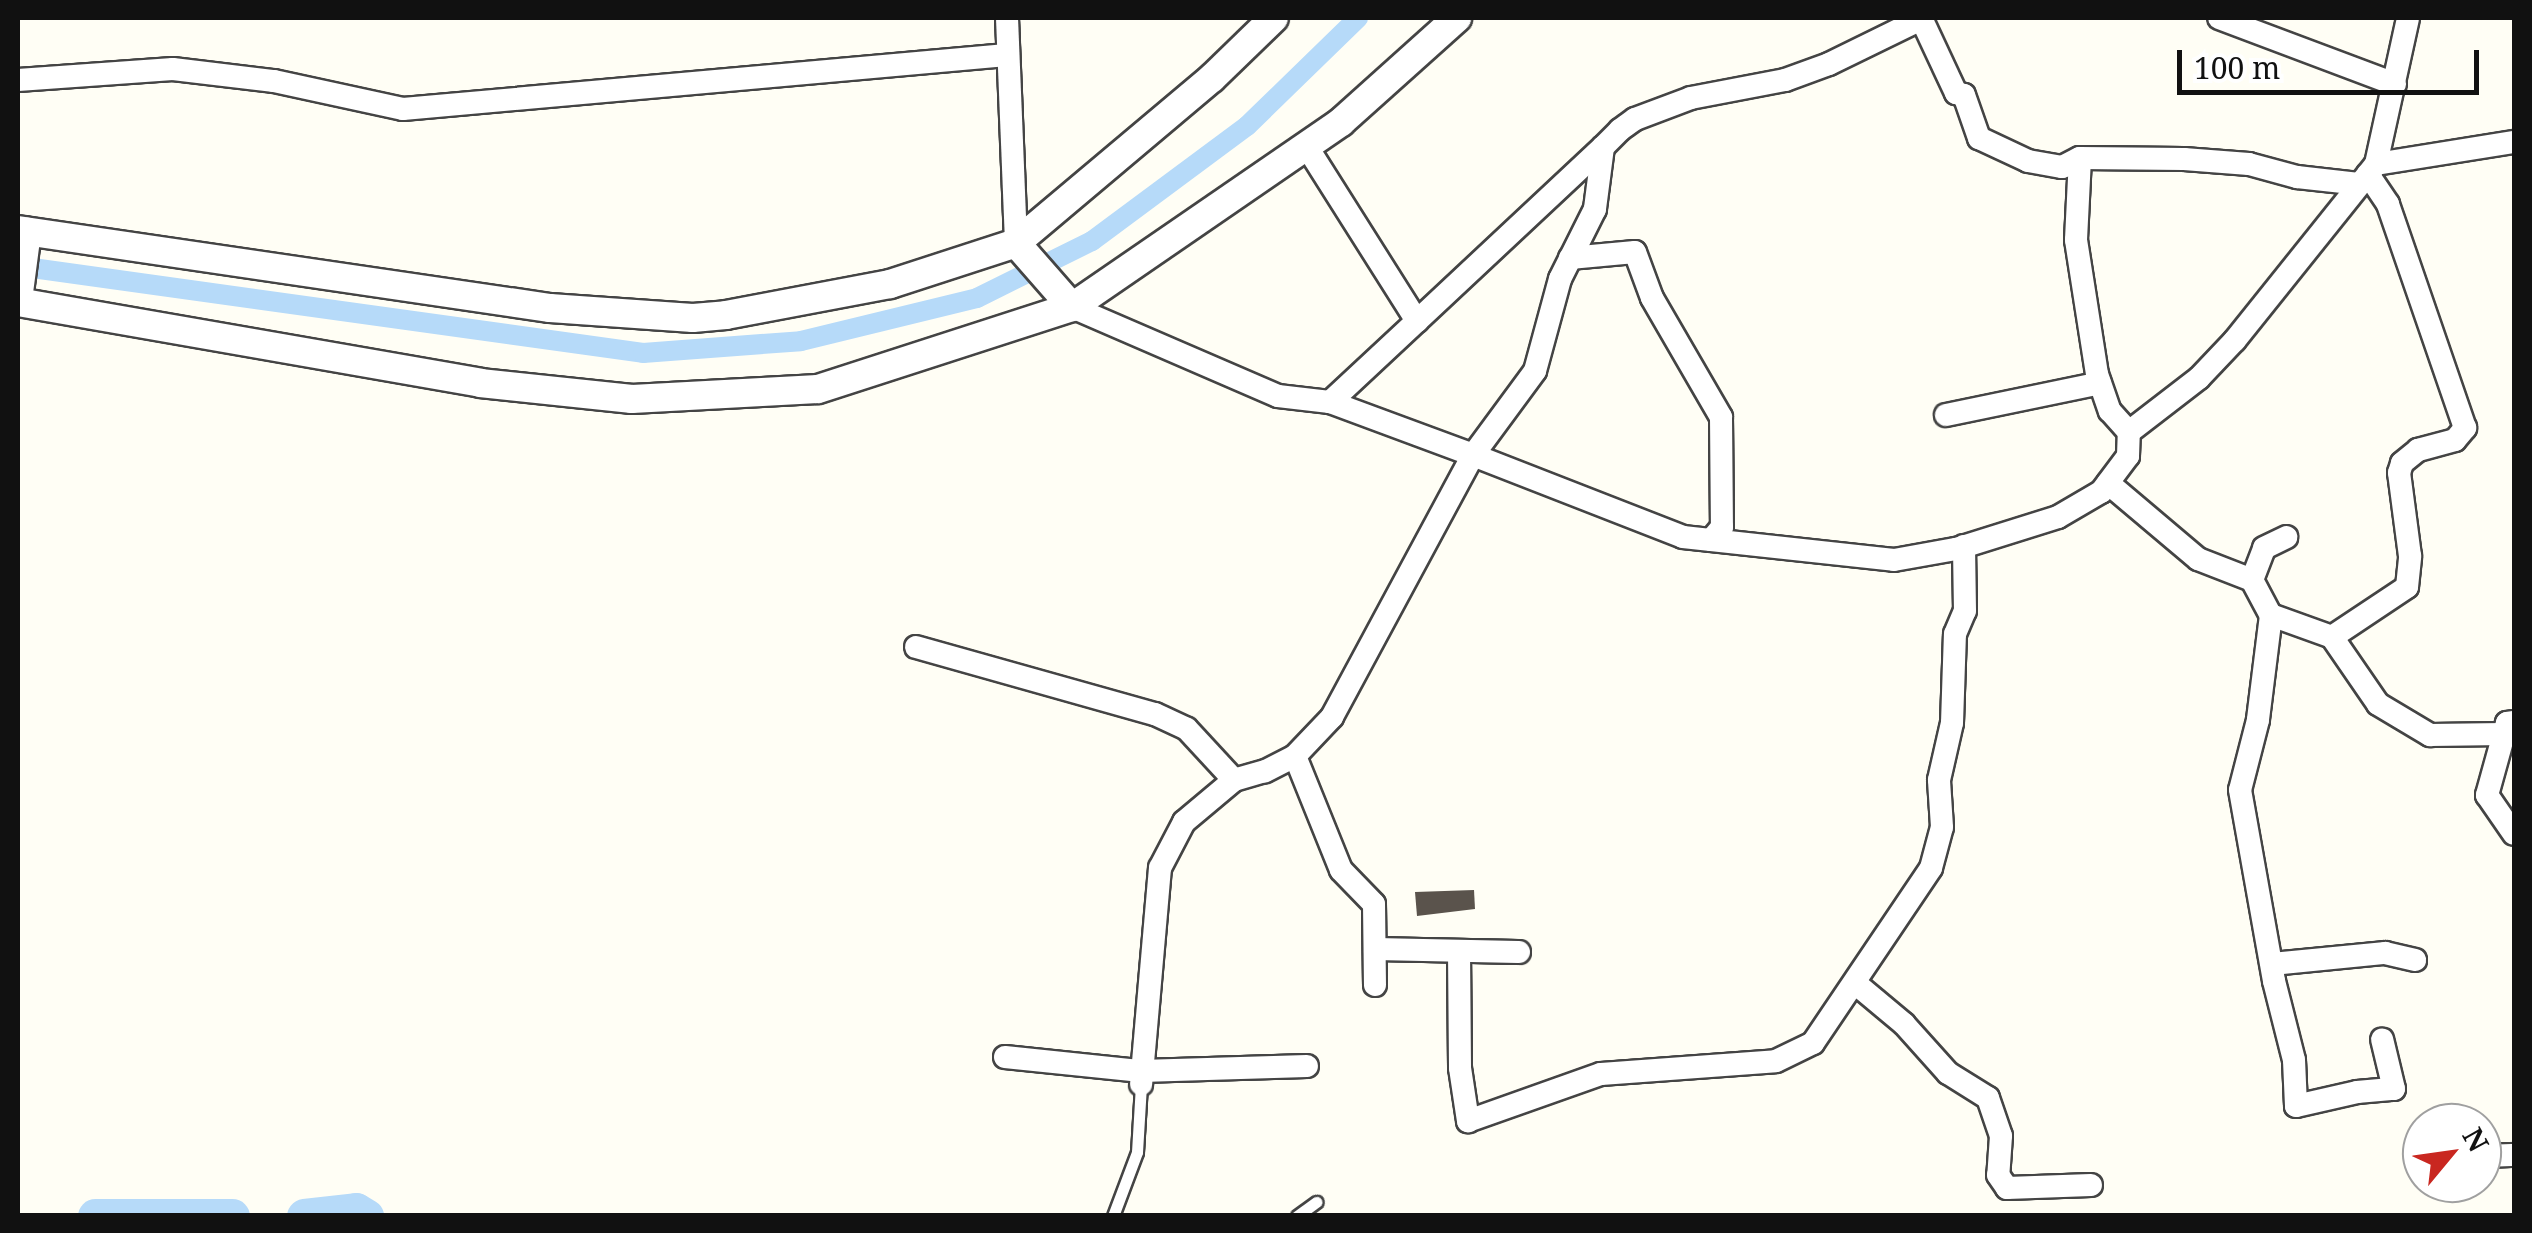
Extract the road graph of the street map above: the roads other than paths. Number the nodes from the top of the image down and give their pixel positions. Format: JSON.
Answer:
{"nodes":[{"id":1,"x":1007,"y":18,"type":"edge"},
{"id":2,"x":1274,"y":18,"type":"edge"},
{"id":3,"x":1457,"y":18,"type":"edge"},
{"id":4,"x":1922,"y":18,"type":"edge"},
{"id":5,"x":2219,"y":18,"type":"edge"},
{"id":6,"x":2408,"y":18,"type":"edge"},
{"id":7,"x":1007,"y":55,"type":"junction"},
{"id":8,"x":18,"y":80,"type":"edge"},
{"id":9,"x":2396,"y":84,"type":"junction"},
{"id":10,"x":2514,"y":142,"type":"edge"},
{"id":11,"x":1307,"y":147,"type":"junction"},
{"id":12,"x":1603,"y":147,"type":"junction"},
{"id":13,"x":2080,"y":158,"type":"junction"},
{"id":14,"x":2368,"y":174,"type":"junction"},
{"id":15,"x":23,"y":238,"type":"edge"},
{"id":16,"x":1022,"y":250,"type":"junction"},
{"id":17,"x":1570,"y":258,"type":"junction"},
{"id":18,"x":18,"y":295,"type":"edge"},
{"id":19,"x":1064,"y":298,"type":"junction"},
{"id":20,"x":1417,"y":321,"type":"junction"},
{"id":21,"x":2100,"y":383,"type":"junction"},
{"id":22,"x":1330,"y":402,"type":"junction"},
{"id":23,"x":1946,"y":414,"type":"dead end"},
{"id":24,"x":2128,"y":432,"type":"junction"},
{"id":25,"x":1473,"y":455,"type":"junction"},
{"id":26,"x":2108,"y":483,"type":"junction"},
{"id":27,"x":2287,"y":538,"type":"dead end"},
{"id":28,"x":1711,"y":540,"type":"junction"},
{"id":29,"x":1964,"y":546,"type":"junction"},
{"id":30,"x":2252,"y":580,"type":"junction"},
{"id":31,"x":2272,"y":615,"type":"junction"},
{"id":32,"x":2332,"y":638,"type":"junction"},
{"id":33,"x":916,"y":647,"type":"dead end"},
{"id":34,"x":2509,"y":728,"type":"edge"},
{"id":35,"x":1294,"y":756,"type":"junction"},
{"id":36,"x":1234,"y":780,"type":"junction"},
{"id":37,"x":2514,"y":834,"type":"edge"},
{"id":38,"x":1375,"y":949,"type":"junction"},
{"id":39,"x":1459,"y":951,"type":"junction"},
{"id":40,"x":1519,"y":952,"type":"dead end"},
{"id":41,"x":2415,"y":960,"type":"dead end"},
{"id":42,"x":2272,"y":964,"type":"junction"},
{"id":43,"x":1855,"y":983,"type":"junction"},
{"id":44,"x":1375,"y":985,"type":"dead end"},
{"id":45,"x":2382,"y":1039,"type":"dead end"},
{"id":46,"x":1006,"y":1057,"type":"dead end"},
{"id":47,"x":1307,"y":1066,"type":"dead end"},
{"id":48,"x":1141,"y":1077,"type":"junction"},
{"id":49,"x":2091,"y":1185,"type":"dead end"},
{"id":50,"x":1316,"y":1202,"type":"dead end"},
{"id":51,"x":1114,"y":1216,"type":"edge"},
{"id":52,"x":1297,"y":1216,"type":"edge"}],
"edges":[{"from":1,"to":7,"type":"street"},
{"from":2,"to":16,"type":"street"},
{"from":3,"to":11,"type":"street"},
{"from":4,"to":12,"type":"street"},
{"from":4,"to":13,"type":"street"},
{"from":5,"to":9,"type":"street"},
{"from":6,"to":9,"type":"street"},
{"from":7,"to":8,"type":"street"},
{"from":7,"to":16,"type":"street"},
{"from":9,"to":14,"type":"street"},
{"from":10,"to":14,"type":"street"},
{"from":11,"to":19,"type":"street"},
{"from":11,"to":20,"type":"street"},
{"from":12,"to":17,"type":"street"},
{"from":12,"to":20,"type":"street"},
{"from":13,"to":14,"type":"street"},
{"from":13,"to":21,"type":"street"},
{"from":14,"to":24,"type":"street"},
{"from":14,"to":32,"type":"street"},
{"from":15,"to":16,"type":"street"},
{"from":15,"to":18,"type":"street"},
{"from":16,"to":19,"type":"street"},
{"from":17,"to":25,"type":"street"},
{"from":17,"to":28,"type":"street"},
{"from":18,"to":19,"type":"street"},
{"from":19,"to":22,"type":"street"},
{"from":20,"to":22,"type":"street"},
{"from":21,"to":23,"type":"street"},
{"from":21,"to":24,"type":"street"},
{"from":22,"to":25,"type":"street"},
{"from":24,"to":26,"type":"street"},
{"from":25,"to":28,"type":"street"},
{"from":25,"to":35,"type":"street"},
{"from":26,"to":29,"type":"street"},
{"from":26,"to":30,"type":"street"},
{"from":27,"to":30,"type":"street"},
{"from":28,"to":29,"type":"street"},
{"from":29,"to":43,"type":"street"},
{"from":30,"to":31,"type":"street"},
{"from":31,"to":32,"type":"street"},
{"from":31,"to":42,"type":"street"},
{"from":32,"to":34,"type":"street"},
{"from":33,"to":36,"type":"street"},
{"from":34,"to":37,"type":"street"},
{"from":35,"to":36,"type":"street"},
{"from":35,"to":38,"type":"street"},
{"from":36,"to":48,"type":"street"},
{"from":38,"to":39,"type":"street"},
{"from":38,"to":44,"type":"street"},
{"from":39,"to":40,"type":"street"},
{"from":39,"to":43,"type":"street"},
{"from":41,"to":42,"type":"street"},
{"from":42,"to":45,"type":"street"},
{"from":43,"to":49,"type":"street"},
{"from":46,"to":48,"type":"street"},
{"from":47,"to":48,"type":"street"},
{"from":48,"to":51,"type":"lane"},
{"from":50,"to":52,"type":"lane"}]}
